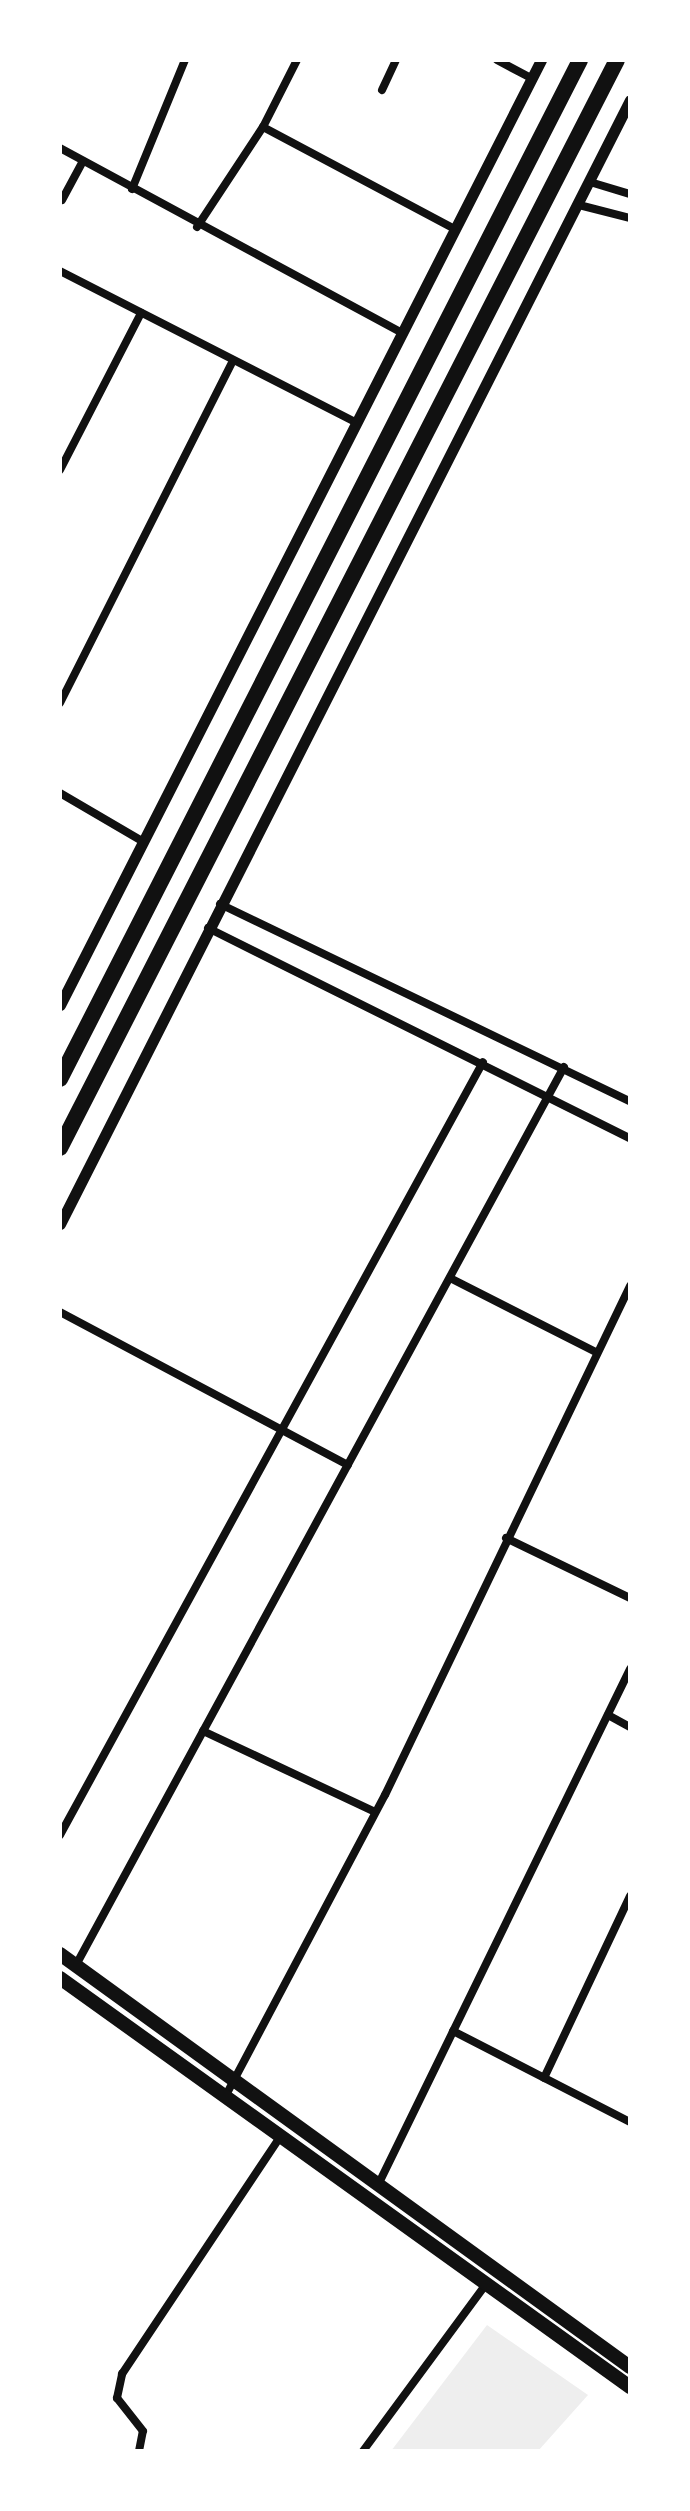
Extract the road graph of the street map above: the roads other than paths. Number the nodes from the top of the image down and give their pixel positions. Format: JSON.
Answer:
{"nodes":[{"id":1,"x":185,"y":60,"type":"edge"},
{"id":2,"x":297,"y":60,"type":"edge"},
{"id":3,"x":396,"y":60,"type":"edge"},
{"id":4,"x":497,"y":60,"type":"edge"},
{"id":5,"x":541,"y":60,"type":"edge"},
{"id":6,"x":580,"y":60,"type":"edge"},
{"id":7,"x":617,"y":60,"type":"edge"},
{"id":8,"x":531,"y":78,"type":"junction"},
{"id":9,"x":382,"y":90,"type":"dead end"},
{"id":10,"x":630,"y":100,"type":"edge"},
{"id":11,"x":263,"y":127,"type":"junction"},
{"id":12,"x":60,"y":148,"type":"edge"},
{"id":13,"x":83,"y":161,"type":"junction"},
{"id":14,"x":590,"y":182,"type":"junction"},
{"id":15,"x":132,"y":189,"type":"junction"},
{"id":16,"x":630,"y":194,"type":"edge"},
{"id":17,"x":62,"y":200,"type":"edge"},
{"id":18,"x":579,"y":205,"type":"junction"},
{"id":19,"x":630,"y":218,"type":"edge"},
{"id":20,"x":197,"y":227,"type":"junction"},
{"id":21,"x":453,"y":228,"type":"junction"},
{"id":22,"x":60,"y":271,"type":"edge"},
{"id":23,"x":141,"y":313,"type":"junction"},
{"id":24,"x":401,"y":332,"type":"junction"},
{"id":25,"x":233,"y":360,"type":"junction"},
{"id":26,"x":355,"y":422,"type":"junction"},
{"id":27,"x":60,"y":470,"type":"edge"},
{"id":28,"x":60,"y":703,"type":"edge"},
{"id":29,"x":60,"y":793,"type":"edge"},
{"id":30,"x":142,"y":841,"type":"junction"},
{"id":31,"x":220,"y":904,"type":"junction"},
{"id":32,"x":207,"y":927,"type":"junction"},
{"id":33,"x":60,"y":1005,"type":"edge"},
{"id":34,"x":483,"y":1062,"type":"junction"},
{"id":35,"x":564,"y":1067,"type":"junction"},
{"id":36,"x":60,"y":1079,"type":"edge"},
{"id":37,"x":550,"y":1094,"type":"junction"},
{"id":38,"x":630,"y":1101,"type":"edge"},
{"id":39,"x":630,"y":1138,"type":"edge"},
{"id":40,"x":60,"y":1148,"type":"edge"},
{"id":41,"x":60,"y":1224,"type":"edge"},
{"id":42,"x":450,"y":1278,"type":"junction"},
{"id":43,"x":630,"y":1286,"type":"edge"},
{"id":44,"x":60,"y":1312,"type":"edge"},
{"id":45,"x":596,"y":1352,"type":"junction"},
{"id":46,"x":281,"y":1431,"type":"junction"},
{"id":47,"x":348,"y":1465,"type":"junction"},
{"id":48,"x":506,"y":1538,"type":"junction"},
{"id":49,"x":630,"y":1598,"type":"edge"},
{"id":50,"x":630,"y":1669,"type":"edge"},
{"id":51,"x":608,"y":1715,"type":"junction"},
{"id":52,"x":630,"y":1727,"type":"edge"},
{"id":53,"x":203,"y":1731,"type":"junction"},
{"id":54,"x":375,"y":1812,"type":"junction"},
{"id":55,"x":60,"y":1835,"type":"edge"},
{"id":56,"x":630,"y":1896,"type":"edge"},
{"id":57,"x":60,"y":1954,"type":"edge"},
{"id":58,"x":76,"y":1965,"type":"junction"},
{"id":59,"x":60,"y":1978,"type":"edge"},
{"id":60,"x":453,"y":2031,"type":"junction"},
{"id":61,"x":544,"y":2078,"type":"junction"},
{"id":62,"x":237,"y":2079,"type":"junction"},
{"id":63,"x":225,"y":2097,"type":"junction"},
{"id":64,"x":629,"y":2118,"type":"edge"},
{"id":65,"x":280,"y":2137,"type":"junction"},
{"id":66,"x":379,"y":2183,"type":"junction"},
{"id":67,"x":486,"y":2284,"type":"junction"},
{"id":68,"x":630,"y":2367,"type":"edge"},
{"id":69,"x":630,"y":2387,"type":"edge"},
{"id":70,"x":139,"y":2451,"type":"edge"},
{"id":71,"x":363,"y":2451,"type":"edge"}],
"edges":[{"from":1,"to":15,"type":"street"},
{"from":2,"to":11,"type":"street"},
{"from":3,"to":9,"type":"street"},
{"from":4,"to":8,"type":"street"},
{"from":5,"to":8,"type":"street"},
{"from":6,"to":36,"type":"highway"},
{"from":7,"to":40,"type":"highway"},
{"from":8,"to":21,"type":"street"},
{"from":10,"to":14,"type":"street"},
{"from":11,"to":20,"type":"street"},
{"from":11,"to":21,"type":"street"},
{"from":12,"to":13,"type":"street"},
{"from":13,"to":15,"type":"street"},
{"from":13,"to":17,"type":"street"},
{"from":14,"to":16,"type":"street"},
{"from":14,"to":18,"type":"street"},
{"from":15,"to":20,"type":"street"},
{"from":18,"to":19,"type":"street"},
{"from":18,"to":31,"type":"street"},
{"from":20,"to":24,"type":"street"},
{"from":21,"to":24,"type":"street"},
{"from":22,"to":23,"type":"street"},
{"from":23,"to":25,"type":"street"},
{"from":23,"to":27,"type":"street"},
{"from":24,"to":26,"type":"street"},
{"from":25,"to":26,"type":"street"},
{"from":25,"to":28,"type":"street"},
{"from":26,"to":30,"type":"street"},
{"from":29,"to":30,"type":"street"},
{"from":30,"to":33,"type":"street"},
{"from":31,"to":32,"type":"street"},
{"from":31,"to":35,"type":"street"},
{"from":32,"to":34,"type":"street"},
{"from":32,"to":41,"type":"street"},
{"from":34,"to":37,"type":"street"},
{"from":34,"to":46,"type":"street"},
{"from":35,"to":37,"type":"street"},
{"from":35,"to":38,"type":"street"},
{"from":37,"to":39,"type":"street"},
{"from":37,"to":42,"type":"street"},
{"from":42,"to":45,"type":"street"},
{"from":42,"to":47,"type":"street"},
{"from":43,"to":45,"type":"street"},
{"from":44,"to":46,"type":"street"},
{"from":45,"to":48,"type":"street"},
{"from":46,"to":47,"type":"street"},
{"from":46,"to":55,"type":"street"},
{"from":47,"to":53,"type":"street"},
{"from":48,"to":49,"type":"street"},
{"from":48,"to":54,"type":"street"},
{"from":50,"to":51,"type":"street"},
{"from":51,"to":52,"type":"street"},
{"from":51,"to":60,"type":"street"},
{"from":53,"to":54,"type":"street"},
{"from":53,"to":58,"type":"street"},
{"from":54,"to":62,"type":"street"},
{"from":56,"to":61,"type":"street"},
{"from":57,"to":58,"type":"main road"},
{"from":58,"to":62,"type":"main road"},
{"from":59,"to":63,"type":"main road"},
{"from":60,"to":61,"type":"street"},
{"from":60,"to":66,"type":"street"},
{"from":61,"to":64,"type":"street"},
{"from":62,"to":63,"type":"street"},
{"from":62,"to":66,"type":"main road"},
{"from":63,"to":65,"type":"main road"},
{"from":65,"to":67,"type":"main road"},
{"from":65,"to":70,"type":"street"},
{"from":66,"to":68,"type":"main road"},
{"from":67,"to":69,"type":"main road"},
{"from":67,"to":71,"type":"street"}]}
